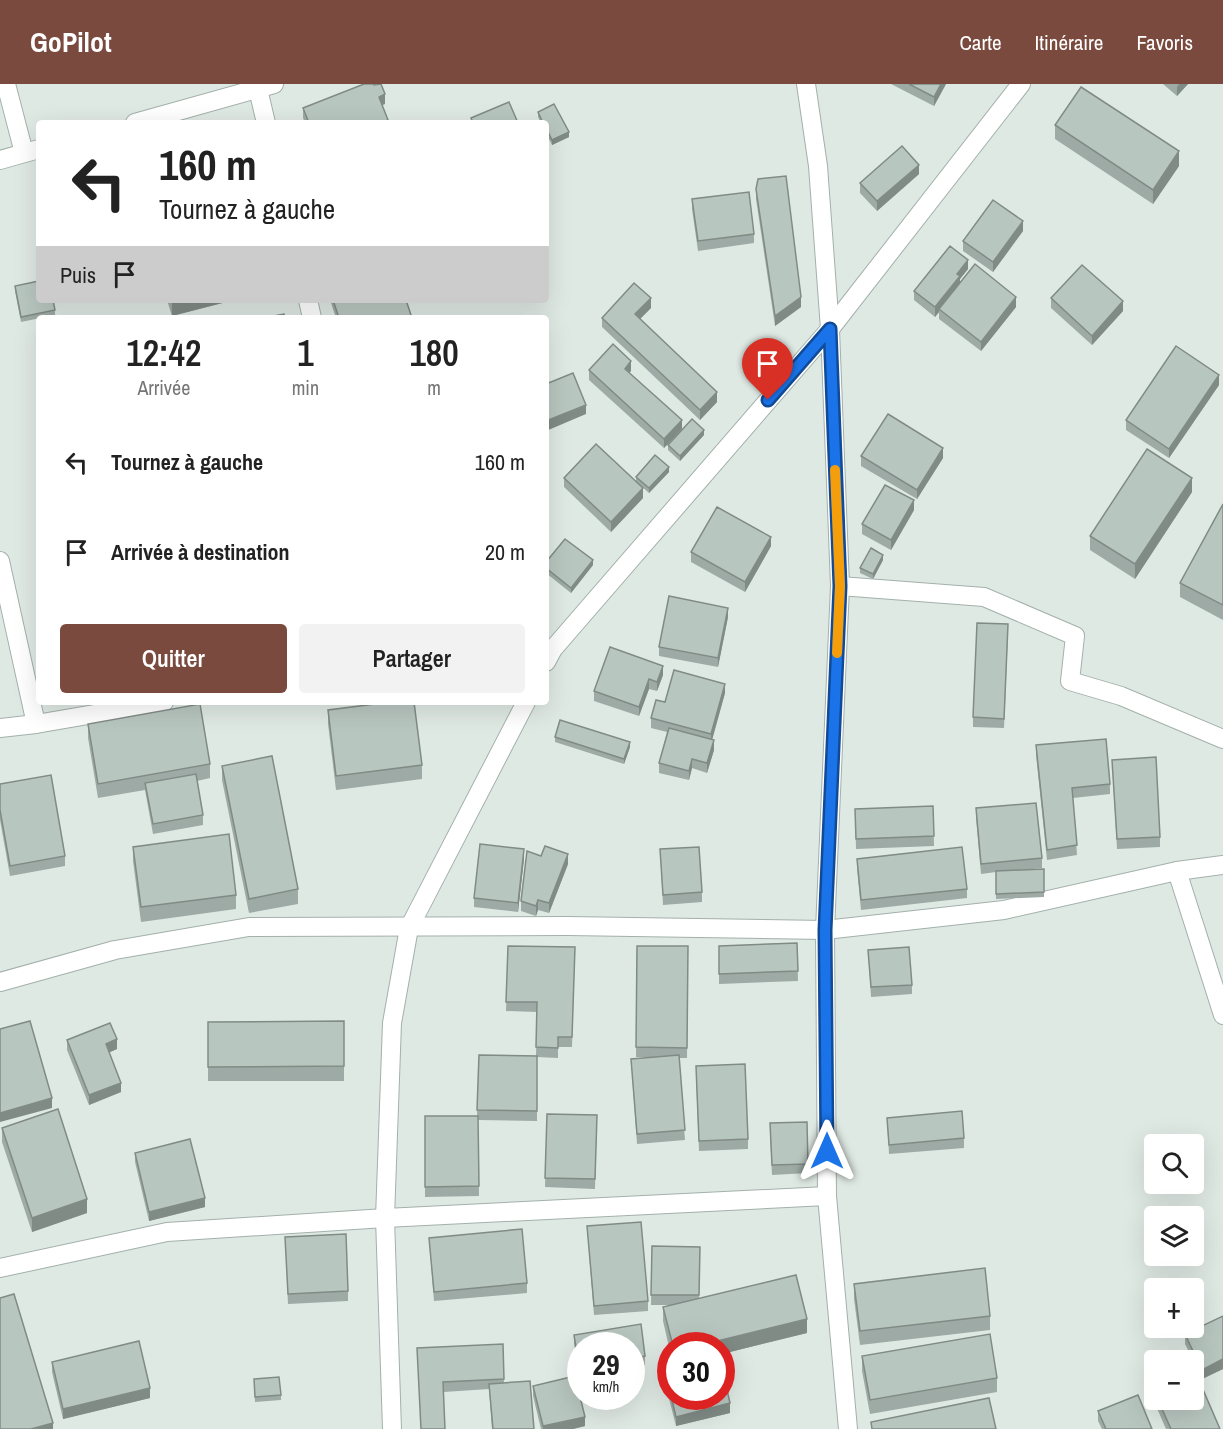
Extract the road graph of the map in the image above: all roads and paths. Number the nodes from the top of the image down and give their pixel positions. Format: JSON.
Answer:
{"nodes":[{"id":1,"x":6,"y":84,"type":"edge"},
{"id":2,"x":806,"y":84,"type":"edge"},
{"id":3,"x":1021,"y":84,"type":"edge"},
{"id":4,"x":266,"y":87,"type":"edge"},
{"id":5,"x":146,"y":120,"type":"edge"},
{"id":6,"x":266,"y":120,"type":"edge"},
{"id":7,"x":31,"y":151,"type":"edge"},
{"id":8,"x":0,"y":160,"type":"edge"},
{"id":9,"x":830,"y":329,"type":"junction"},
{"id":10,"x":0,"y":561,"type":"edge"},
{"id":11,"x":840,"y":586,"type":"junction"},
{"id":12,"x":549,"y":652,"type":"edge"},
{"id":13,"x":147,"y":705,"type":"edge"},
{"id":14,"x":524,"y":705,"type":"edge"},
{"id":15,"x":36,"y":724,"type":"junction"},
{"id":16,"x":0,"y":728,"type":"edge"},
{"id":17,"x":1223,"y":739,"type":"edge"},
{"id":18,"x":1223,"y":865,"type":"edge"},
{"id":19,"x":1177,"y":871,"type":"junction"},
{"id":20,"x":409,"y":928,"type":"junction"},
{"id":21,"x":825,"y":930,"type":"junction"},
{"id":22,"x":0,"y":982,"type":"edge"},
{"id":23,"x":1223,"y":1015,"type":"edge"},
{"id":24,"x":827,"y":1196,"type":"junction"},
{"id":25,"x":385,"y":1218,"type":"junction"},
{"id":26,"x":0,"y":1268,"type":"edge"},
{"id":27,"x":392,"y":1429,"type":"edge"},
{"id":28,"x":848,"y":1429,"type":"edge"}],
"edges":[{"from":1,"to":7,"type":"street"},
{"from":2,"to":9,"type":"street"},
{"from":3,"to":9,"type":"street"},
{"from":4,"to":5,"type":"street"},
{"from":4,"to":6,"type":"street"},
{"from":7,"to":8,"type":"street"},
{"from":9,"to":11,"type":"street"},
{"from":9,"to":12,"type":"street"},
{"from":10,"to":15,"type":"street"},
{"from":11,"to":17,"type":"street"},
{"from":11,"to":21,"type":"street"},
{"from":13,"to":15,"type":"street"},
{"from":14,"to":20,"type":"street"},
{"from":15,"to":16,"type":"street"},
{"from":18,"to":19,"type":"street"},
{"from":19,"to":21,"type":"street"},
{"from":19,"to":23,"type":"street"},
{"from":20,"to":21,"type":"street"},
{"from":20,"to":22,"type":"street"},
{"from":20,"to":25,"type":"street"},
{"from":21,"to":24,"type":"street"},
{"from":24,"to":25,"type":"street"},
{"from":24,"to":28,"type":"street"},
{"from":25,"to":26,"type":"street"},
{"from":25,"to":27,"type":"street"}]}
